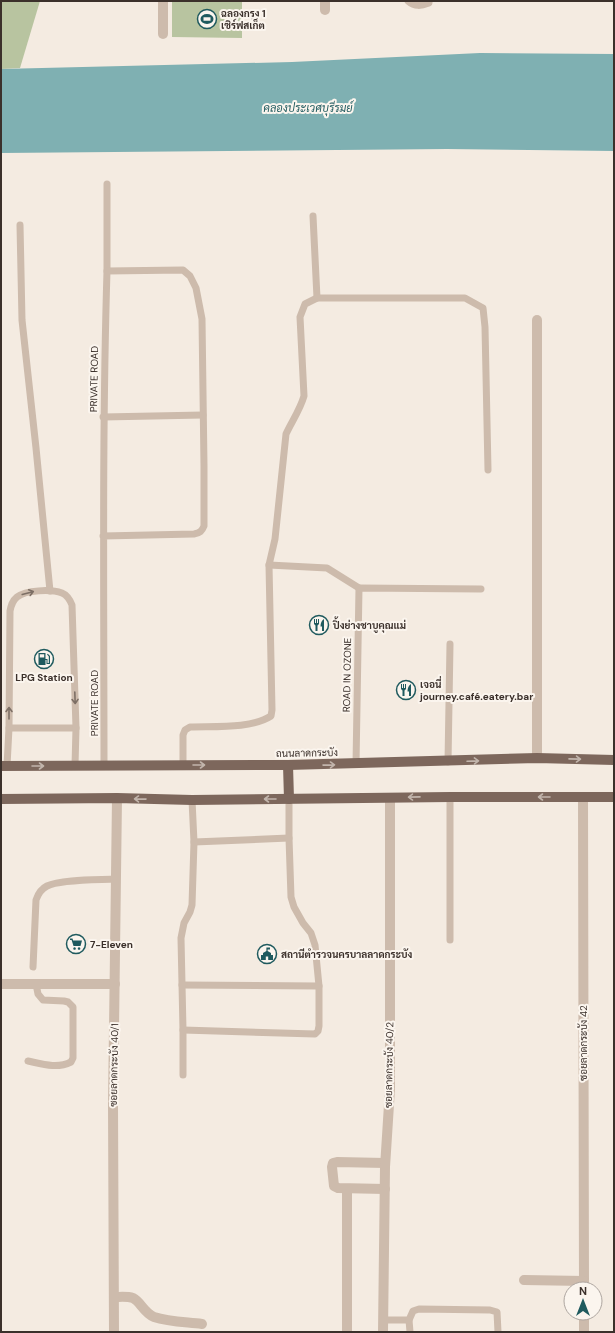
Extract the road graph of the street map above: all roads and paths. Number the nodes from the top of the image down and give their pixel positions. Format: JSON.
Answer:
{"nodes":[{"id":1,"x":163,"y":1,"type":"edge"},
{"id":2,"x":408,"y":1,"type":"edge"},
{"id":3,"x":429,"y":1,"type":"edge"},
{"id":4,"x":164,"y":34,"type":"dead end"},
{"id":5,"x":107,"y":184,"type":"dead end"},
{"id":6,"x":313,"y":216,"type":"dead end"},
{"id":7,"x":20,"y":225,"type":"dead end"},
{"id":8,"x":107,"y":271,"type":"junction"},
{"id":9,"x":317,"y":298,"type":"junction"},
{"id":10,"x":537,"y":320,"type":"dead end"},
{"id":11,"x":204,"y":415,"type":"junction"},
{"id":12,"x":103,"y":417,"type":"junction"},
{"id":13,"x":488,"y":470,"type":"dead end"},
{"id":14,"x":103,"y":536,"type":"junction"},
{"id":15,"x":269,"y":565,"type":"junction"},
{"id":16,"x":358,"y":588,"type":"junction"},
{"id":17,"x":481,"y":589,"type":"dead end"},
{"id":18,"x":50,"y":591,"type":"junction"},
{"id":19,"x":450,"y":644,"type":"dead end"},
{"id":20,"x":9,"y":728,"type":"junction"},
{"id":21,"x":76,"y":728,"type":"junction"},
{"id":22,"x":537,"y":758,"type":"junction"},
{"id":23,"x":614,"y":760,"type":"edge"},
{"id":24,"x":448,"y":762,"type":"junction"},
{"id":25,"x":356,"y":764,"type":"junction"},
{"id":26,"x":182,"y":765,"type":"junction"},
{"id":27,"x":288,"y":765,"type":"junction"},
{"id":28,"x":4,"y":766,"type":"edge"},
{"id":29,"x":75,"y":766,"type":"junction"},
{"id":30,"x":104,"y":766,"type":"junction"},
{"id":31,"x":450,"y":796,"type":"junction"},
{"id":32,"x":583,"y":797,"type":"junction"},
{"id":33,"x":614,"y":797,"type":"edge"},
{"id":34,"x":117,"y":798,"type":"junction"},
{"id":35,"x":390,"y":798,"type":"junction"},
{"id":36,"x":1,"y":799,"type":"edge"},
{"id":37,"x":289,"y":799,"type":"junction"},
{"id":38,"x":192,"y":800,"type":"junction"},
{"id":39,"x":289,"y":838,"type":"junction"},
{"id":40,"x":194,"y":842,"type":"junction"},
{"id":41,"x":116,"y":880,"type":"junction"},
{"id":42,"x":450,"y":940,"type":"dead end"},
{"id":43,"x":33,"y":967,"type":"dead end"},
{"id":44,"x":1,"y":984,"type":"edge"},
{"id":45,"x":36,"y":984,"type":"junction"},
{"id":46,"x":115,"y":984,"type":"junction"},
{"id":47,"x":182,"y":986,"type":"junction"},
{"id":48,"x":319,"y":986,"type":"junction"},
{"id":49,"x":183,"y":1030,"type":"junction"},
{"id":50,"x":28,"y":1061,"type":"dead end"},
{"id":51,"x":182,"y":1075,"type":"dead end"},
{"id":52,"x":385,"y":1163,"type":"junction"},
{"id":53,"x":347,"y":1189,"type":"junction"},
{"id":54,"x":385,"y":1189,"type":"junction"},
{"id":55,"x":524,"y":1280,"type":"dead end"},
{"id":56,"x":584,"y":1281,"type":"edge"},
{"id":57,"x":563,"y":1283,"type":"edge"},
{"id":58,"x":114,"y":1296,"type":"junction"},
{"id":59,"x":383,"y":1320,"type":"junction"},
{"id":60,"x":409,"y":1320,"type":"junction"},
{"id":61,"x":584,"y":1321,"type":"edge"},
{"id":62,"x":202,"y":1324,"type":"dead end"},
{"id":63,"x":114,"y":1332,"type":"edge"},
{"id":64,"x":347,"y":1332,"type":"edge"},
{"id":65,"x":383,"y":1332,"type":"edge"},
{"id":66,"x":410,"y":1332,"type":"edge"},
{"id":67,"x":498,"y":1332,"type":"edge"},
{"id":68,"x":584,"y":1332,"type":"edge"}],
"edges":[{"from":1,"to":4,"type":"street"},
{"from":2,"to":3,"type":"lane"},
{"from":5,"to":8,"type":"lane","name":"PRIVATE ROAD"},
{"from":6,"to":9,"type":"lane"},
{"from":7,"to":18,"type":"lane"},
{"from":8,"to":11,"type":"lane"},
{"from":8,"to":12,"type":"lane","name":"PRIVATE ROAD"},
{"from":9,"to":13,"type":"lane"},
{"from":9,"to":15,"type":"lane"},
{"from":10,"to":22,"type":"street"},
{"from":11,"to":12,"type":"lane"},
{"from":11,"to":14,"type":"lane"},
{"from":12,"to":14,"type":"lane","name":"PRIVATE ROAD"},
{"from":14,"to":30,"type":"lane","name":"PRIVATE ROAD"},
{"from":15,"to":16,"type":"lane"},
{"from":15,"to":26,"type":"lane"},
{"from":16,"to":17,"type":"lane"},
{"from":16,"to":25,"type":"lane","name":"ROAD IN OZONE"},
{"from":20,"to":18,"type":"lane","one_way":true},
{"from":18,"to":21,"type":"lane","one_way":true},
{"from":19,"to":24,"type":"lane"},
{"from":20,"to":21,"type":"lane"},
{"from":20,"to":28,"type":"lane"},
{"from":21,"to":29,"type":"lane"},
{"from":22,"to":23,"type":"main road","name":"ถนนลาดกระบัง","one_way":true},
{"from":24,"to":22,"type":"main road","name":"ถนนลาดกระบัง","one_way":true},
{"from":24,"to":25,"type":"main road","name":"ถนนลาดกระบัง"},
{"from":27,"to":25,"type":"main road","name":"ถนนลาดกระบัง","one_way":true},
{"from":26,"to":27,"type":"main road","name":"ถนนลาดกระบัง","one_way":true},
{"from":26,"to":30,"type":"main road","name":"ถนนลาดกระบัง"},
{"from":27,"to":37,"type":"main road"},
{"from":28,"to":29,"type":"main road","name":"ถนนลาดกระบัง","one_way":true},
{"from":29,"to":30,"type":"main road","name":"ถนนลาดกระบัง"},
{"from":32,"to":31,"type":"main road","one_way":true},
{"from":31,"to":35,"type":"main road","one_way":true},
{"from":31,"to":42,"type":"lane"},
{"from":32,"to":33,"type":"main road"},
{"from":32,"to":56,"type":"street","name":"ซอยลาดกระบัง 42"},
{"from":34,"to":36,"type":"main road"},
{"from":38,"to":34,"type":"main road","one_way":true},
{"from":34,"to":41,"type":"street","name":"ซอยลาดกระบัง 40/1"},
{"from":35,"to":37,"type":"main road"},
{"from":35,"to":52,"type":"street","name":"ซอยลาดกระบัง 40/2"},
{"from":37,"to":38,"type":"main road","one_way":true},
{"from":37,"to":39,"type":"lane"},
{"from":38,"to":40,"type":"lane"},
{"from":39,"to":40,"type":"lane"},
{"from":39,"to":48,"type":"lane"},
{"from":40,"to":47,"type":"lane"},
{"from":41,"to":43,"type":"lane"},
{"from":41,"to":46,"type":"street","name":"ซอยลาดกระบัง 40/1"},
{"from":44,"to":45,"type":"street"},
{"from":45,"to":46,"type":"street"},
{"from":45,"to":50,"type":"lane"},
{"from":46,"to":58,"type":"street","name":"ซอยลาดกระบัง 40/1"},
{"from":47,"to":48,"type":"lane"},
{"from":47,"to":49,"type":"lane"},
{"from":48,"to":49,"type":"lane"},
{"from":49,"to":51,"type":"lane"},
{"from":52,"to":53,"type":"street"},
{"from":52,"to":54,"type":"street","name":"ซอยลาดกระบัง 40/2"},
{"from":53,"to":54,"type":"street"},
{"from":53,"to":64,"type":"street"},
{"from":54,"to":59,"type":"street","name":"ซอยลาดกระบัง 40/2"},
{"from":55,"to":57,"type":"street"},
{"from":58,"to":62,"type":"street"},
{"from":58,"to":63,"type":"street","name":"ซอยลาดกระบัง 40/1"},
{"from":59,"to":60,"type":"lane"},
{"from":59,"to":65,"type":"street","name":"ซอยลาดกระบัง 40/2"},
{"from":60,"to":66,"type":"lane"},
{"from":60,"to":67,"type":"lane"},
{"from":61,"to":68,"type":"street"}]}
